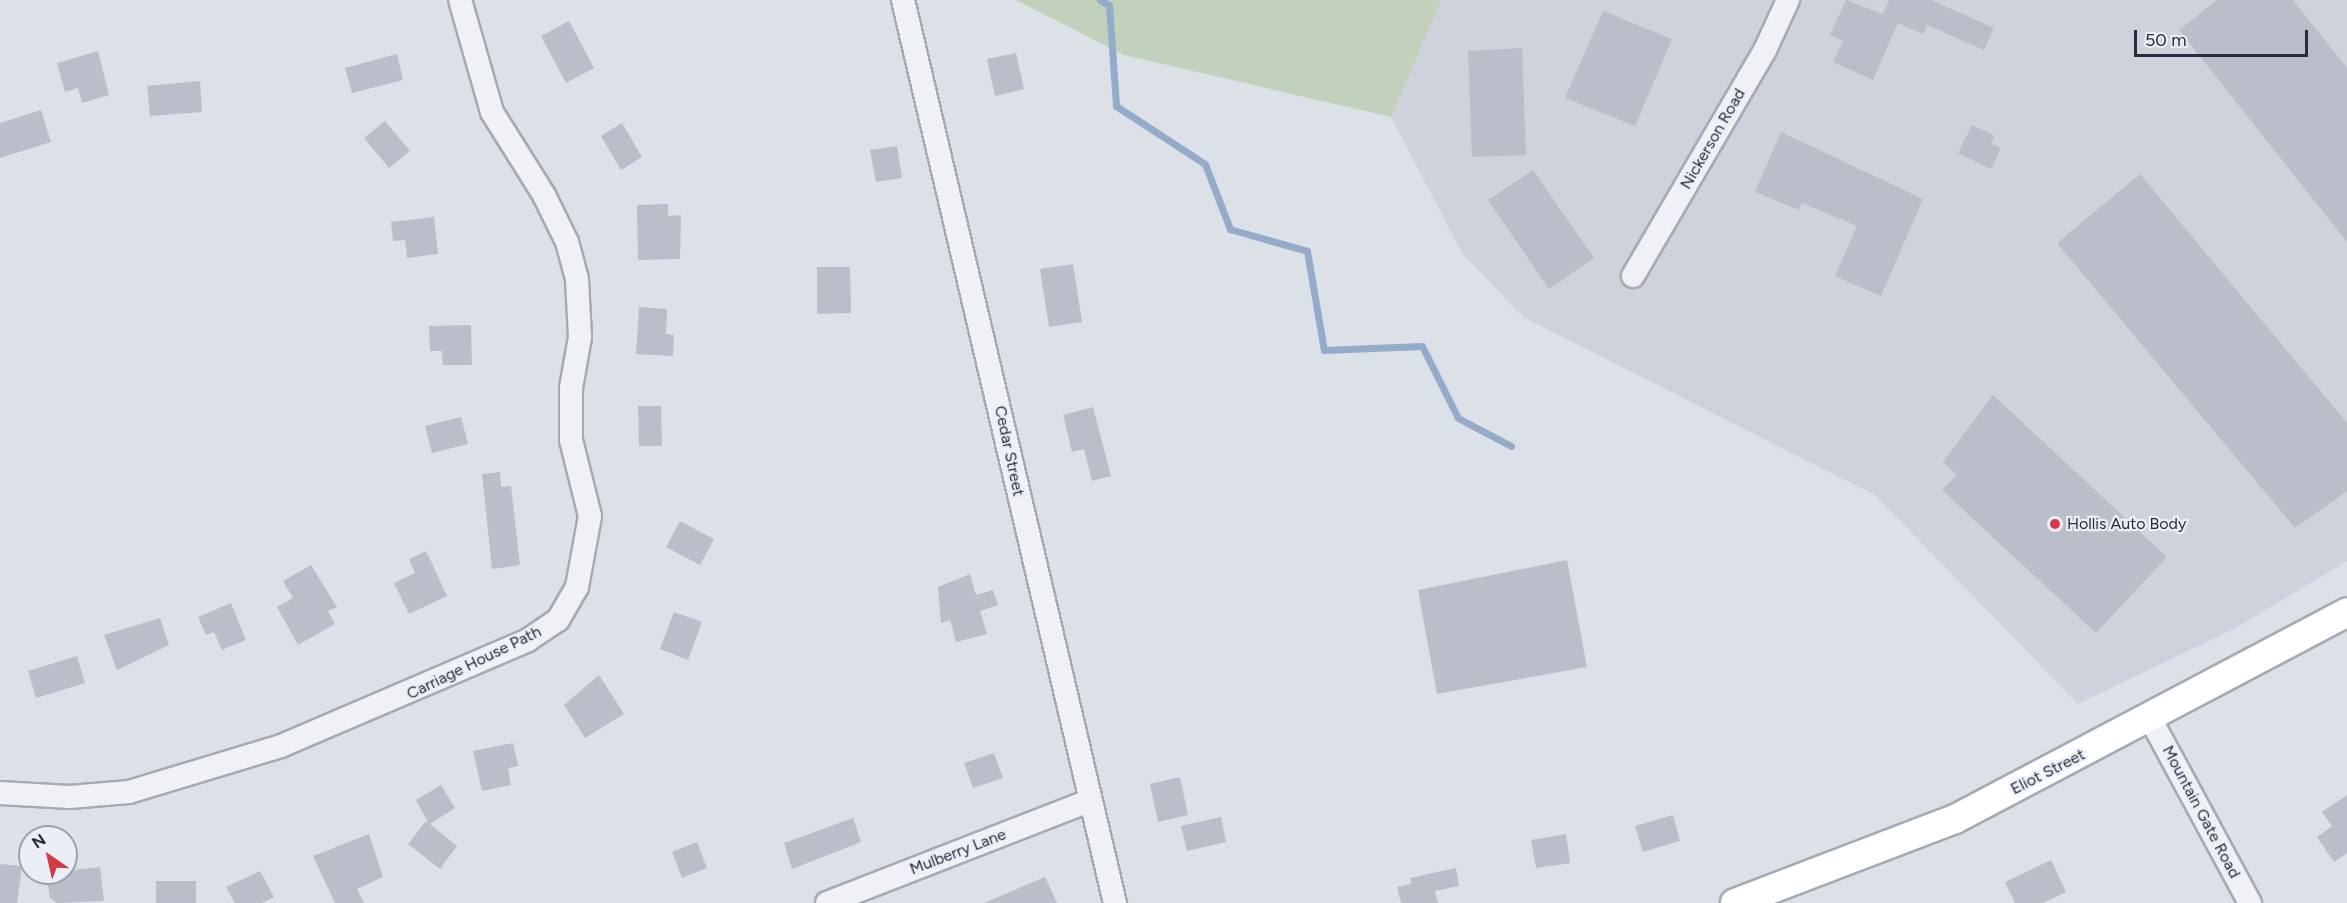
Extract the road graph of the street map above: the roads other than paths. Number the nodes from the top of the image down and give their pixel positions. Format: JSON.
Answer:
{"nodes":[{"id":1,"x":460,"y":0,"type":"edge"},
{"id":2,"x":903,"y":0,"type":"edge"},
{"id":3,"x":1788,"y":0,"type":"edge"},
{"id":4,"x":1633,"y":276,"type":"dead end"},
{"id":5,"x":2347,"y":612,"type":"edge"},
{"id":6,"x":2151,"y":720,"type":"junction"},
{"id":7,"x":0,"y":793,"type":"edge"},
{"id":8,"x":1089,"y":801,"type":"junction"},
{"id":9,"x":827,"y":903,"type":"edge"},
{"id":10,"x":1114,"y":903,"type":"edge"},
{"id":11,"x":1735,"y":903,"type":"edge"},
{"id":12,"x":2250,"y":903,"type":"edge"}],
"edges":[{"from":1,"to":7,"type":"street","name":"Carriage House Path"},
{"from":2,"to":8,"type":"street","name":"Cedar Street"},
{"from":3,"to":4,"type":"street","name":"Nickerson Road"},
{"from":5,"to":6,"type":"main road","name":"Eliot Street"},
{"from":6,"to":11,"type":"main road","name":"Eliot Street"},
{"from":6,"to":12,"type":"street","name":"Mountain Gate Road"},
{"from":8,"to":9,"type":"street","name":"Mulberry Lane"},
{"from":8,"to":10,"type":"street","name":"Cedar Street"}]}
